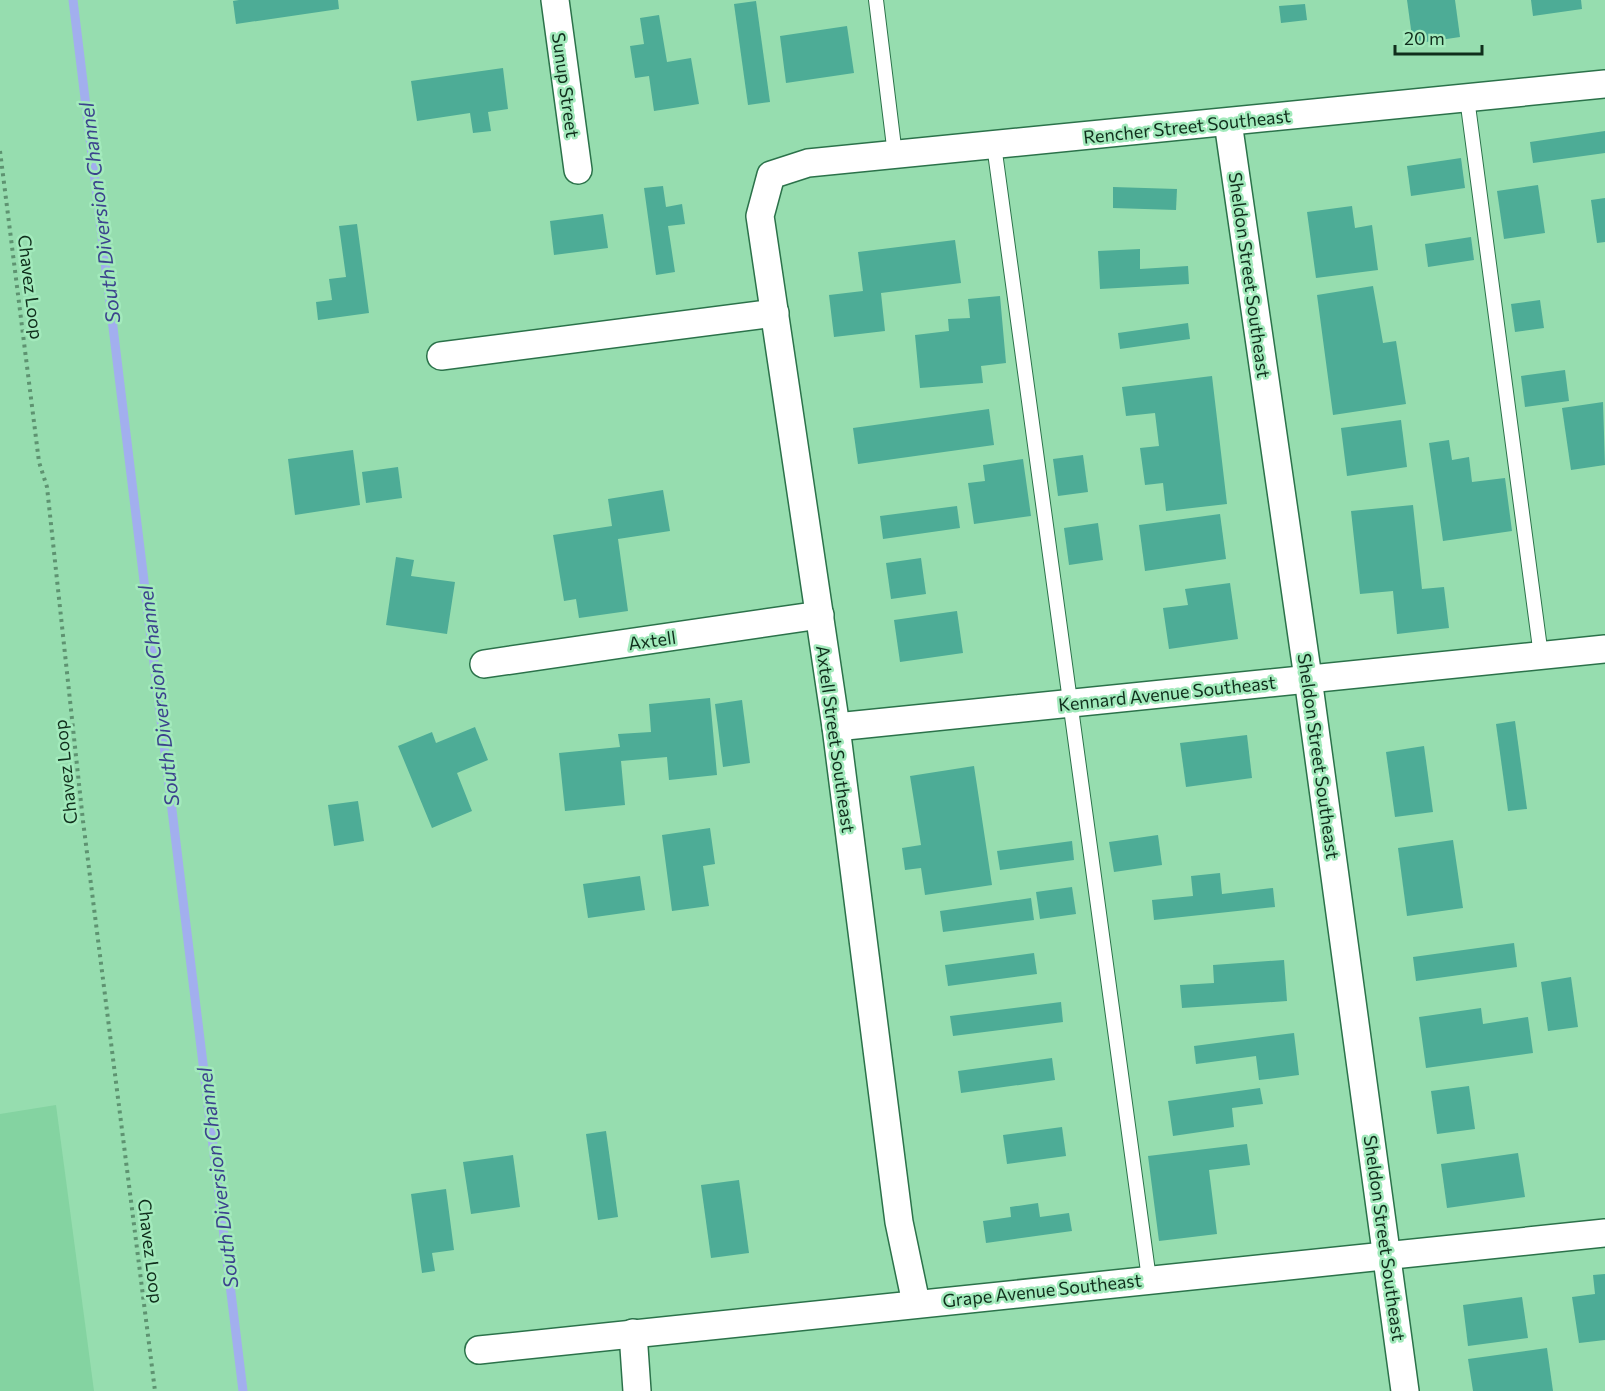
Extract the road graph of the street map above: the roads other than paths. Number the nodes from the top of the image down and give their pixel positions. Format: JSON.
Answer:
{"nodes":[{"id":1,"x":555,"y":0,"type":"edge"},
{"id":2,"x":876,"y":0,"type":"edge"},
{"id":3,"x":1605,"y":84,"type":"edge"},
{"id":4,"x":1467,"y":98,"type":"junction"},
{"id":5,"x":1228,"y":122,"type":"junction"},
{"id":6,"x":994,"y":145,"type":"junction"},
{"id":7,"x":895,"y":154,"type":"junction"},
{"id":8,"x":578,"y":170,"type":"dead end"},
{"id":9,"x":771,"y":175,"type":"joint"},
{"id":10,"x":775,"y":313,"type":"junction"},
{"id":11,"x":441,"y":356,"type":"dead end"},
{"id":12,"x":820,"y":615,"type":"junction"},
{"id":13,"x":1605,"y":649,"type":"edge"},
{"id":14,"x":1541,"y":656,"type":"junction"},
{"id":15,"x":484,"y":664,"type":"dead end"},
{"id":16,"x":1308,"y":678,"type":"junction"},
{"id":17,"x":1069,"y":703,"type":"junction"},
{"id":18,"x":836,"y":728,"type":"junction"},
{"id":19,"x":1605,"y":1233,"type":"edge"},
{"id":20,"x":1388,"y":1255,"type":"junction"},
{"id":21,"x":1149,"y":1279,"type":"junction"},
{"id":22,"x":916,"y":1303,"type":"junction"},
{"id":23,"x":633,"y":1334,"type":"junction"},
{"id":24,"x":479,"y":1350,"type":"dead end"},
{"id":25,"x":637,"y":1391,"type":"edge"},
{"id":26,"x":1405,"y":1391,"type":"edge"}],
"edges":[{"from":1,"to":8,"type":"street","name":"Sunup Street"},
{"from":2,"to":7,"type":"lane"},
{"from":3,"to":4,"type":"street","name":"Rencher Street Southeast"},
{"from":4,"to":5,"type":"street","name":"Rencher Street Southeast"},
{"from":4,"to":14,"type":"lane"},
{"from":5,"to":6,"type":"street","name":"Rencher Street Southeast"},
{"from":5,"to":16,"type":"street","name":"Sheldon Street Southeast"},
{"from":6,"to":7,"type":"street","name":"Rencher Street Southeast"},
{"from":6,"to":17,"type":"lane"},
{"from":7,"to":9,"type":"street","name":"Rencher Street Southeast"},
{"from":9,"to":10,"type":"street","name":"Axtell Street Southeast"},
{"from":10,"to":11,"type":"street"},
{"from":10,"to":12,"type":"street","name":"Axtell Street Southeast"},
{"from":12,"to":15,"type":"street","name":"Axtell"},
{"from":12,"to":18,"type":"street","name":"Axtell Street Southeast"},
{"from":13,"to":14,"type":"street","name":"Kennard Avenue Southeast"},
{"from":14,"to":16,"type":"street","name":"Kennard Avenue Southeast"},
{"from":16,"to":17,"type":"street","name":"Kennard Avenue Southeast"},
{"from":16,"to":20,"type":"street","name":"Sheldon Street Southeast"},
{"from":17,"to":18,"type":"street","name":"Kennard Avenue Southeast"},
{"from":17,"to":21,"type":"lane"},
{"from":18,"to":22,"type":"street","name":"Axtell Street Southeast"},
{"from":19,"to":20,"type":"street","name":"Grape Avenue Southeast"},
{"from":20,"to":21,"type":"street","name":"Grape Avenue Southeast"},
{"from":20,"to":26,"type":"street","name":"Sheldon Street Southeast"},
{"from":21,"to":22,"type":"street","name":"Grape Avenue Southeast"},
{"from":22,"to":23,"type":"street","name":"Grape Avenue Southeast"},
{"from":23,"to":24,"type":"street","name":"Grape Avenue Southeast"},
{"from":23,"to":25,"type":"street"}]}
